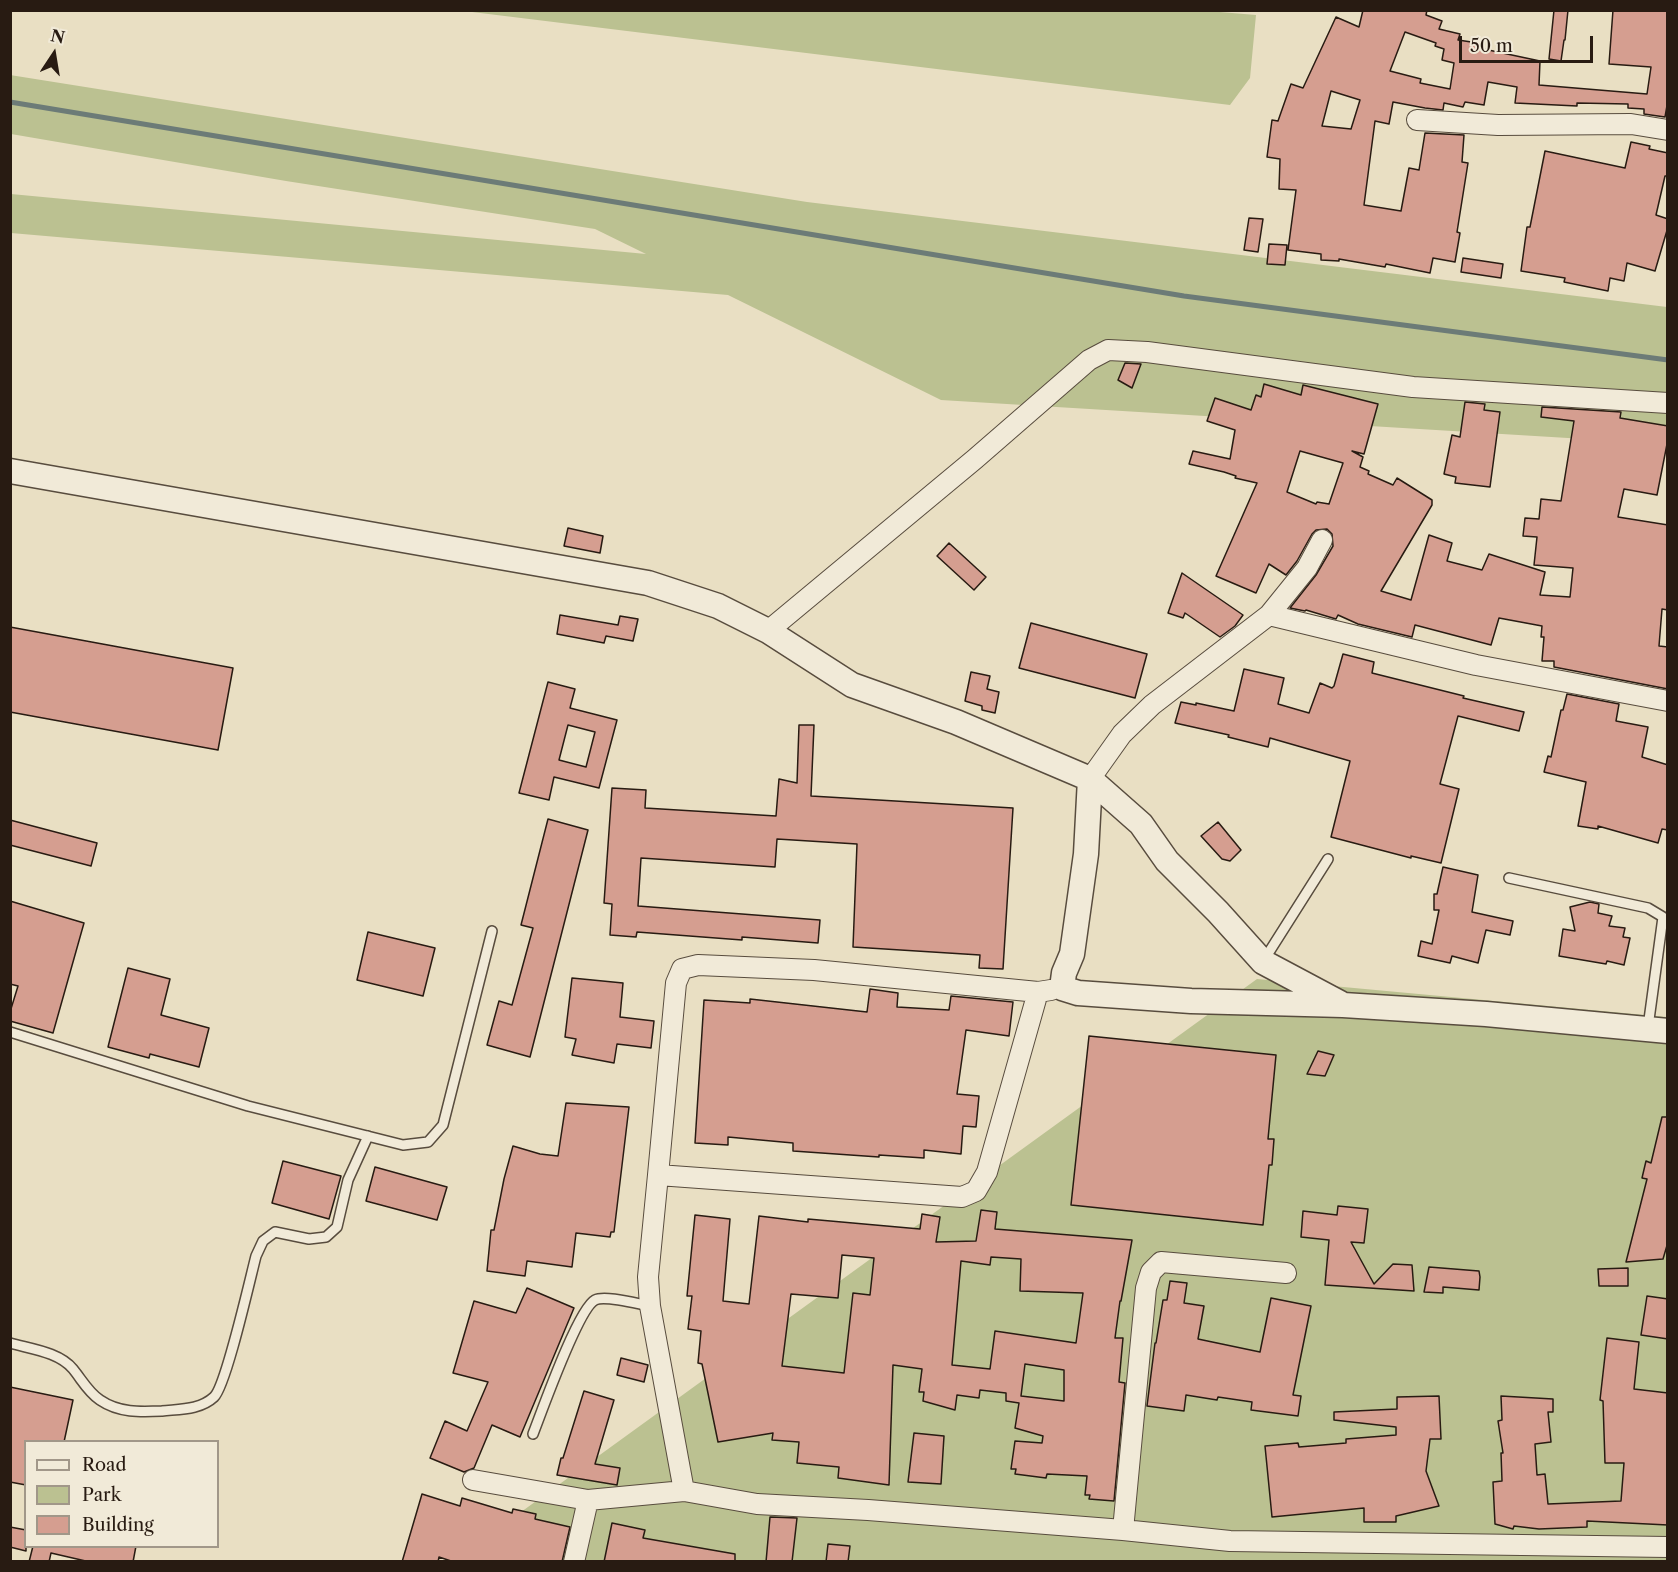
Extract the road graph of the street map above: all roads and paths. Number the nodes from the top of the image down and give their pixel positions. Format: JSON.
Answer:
{"nodes":[{"id":1,"x":1418,"y":120,"type":"dead end"},
{"id":2,"x":1668,"y":130,"type":"edge"},
{"id":3,"x":1668,"y":403,"type":"edge"},
{"id":4,"x":10,"y":471,"type":"edge"},
{"id":5,"x":1322,"y":540,"type":"dead end"},
{"id":6,"x":1269,"y":615,"type":"junction"},
{"id":7,"x":768,"y":631,"type":"junction"},
{"id":8,"x":1668,"y":701,"type":"edge"},
{"id":9,"x":1090,"y":779,"type":"junction"},
{"id":10,"x":1328,"y":859,"type":"dead end"},
{"id":11,"x":1509,"y":878,"type":"dead end"},
{"id":12,"x":492,"y":931,"type":"dead end"},
{"id":13,"x":1263,"y":962,"type":"junction"},
{"id":14,"x":1062,"y":988,"type":"junction"},
{"id":15,"x":1038,"y":992,"type":"junction"},
{"id":16,"x":1343,"y":1005,"type":"junction"},
{"id":17,"x":1658,"y":1030,"type":"edge"},
{"id":18,"x":10,"y":1032,"type":"edge"},
{"id":19,"x":368,"y":1136,"type":"junction"},
{"id":20,"x":658,"y":1175,"type":"junction"},
{"id":21,"x":1286,"y":1272,"type":"dead end"},
{"id":22,"x":650,"y":1306,"type":"junction"},
{"id":23,"x":10,"y":1343,"type":"edge"},
{"id":24,"x":533,"y":1434,"type":"dead end"},
{"id":25,"x":472,"y":1480,"type":"dead end"},
{"id":26,"x":684,"y":1491,"type":"junction"},
{"id":27,"x":588,"y":1500,"type":"junction"},
{"id":28,"x":1123,"y":1530,"type":"junction"},
{"id":29,"x":1668,"y":1547,"type":"edge"},
{"id":30,"x":574,"y":1562,"type":"edge"}],
"edges":[{"from":1,"to":2,"type":"street"},
{"from":3,"to":7,"type":"street"},
{"from":4,"to":7,"type":"street"},
{"from":5,"to":6,"type":"street"},
{"from":6,"to":8,"type":"street"},
{"from":6,"to":9,"type":"street"},
{"from":7,"to":9,"type":"street"},
{"from":9,"to":13,"type":"street"},
{"from":9,"to":14,"type":"street"},
{"from":10,"to":13,"type":"lane"},
{"from":11,"to":17,"type":"lane"},
{"from":12,"to":19,"type":"lane"},
{"from":13,"to":16,"type":"street"},
{"from":14,"to":15,"type":"street"},
{"from":14,"to":16,"type":"street"},
{"from":15,"to":20,"type":"street"},
{"from":15,"to":20,"type":"street"},
{"from":16,"to":17,"type":"street"},
{"from":18,"to":19,"type":"lane"},
{"from":19,"to":23,"type":"lane"},
{"from":20,"to":22,"type":"street"},
{"from":21,"to":28,"type":"street"},
{"from":22,"to":24,"type":"lane"},
{"from":22,"to":26,"type":"street"},
{"from":25,"to":27,"type":"street"},
{"from":26,"to":27,"type":"street"},
{"from":26,"to":28,"type":"street"},
{"from":27,"to":30,"type":"street"},
{"from":28,"to":29,"type":"street"}]}
